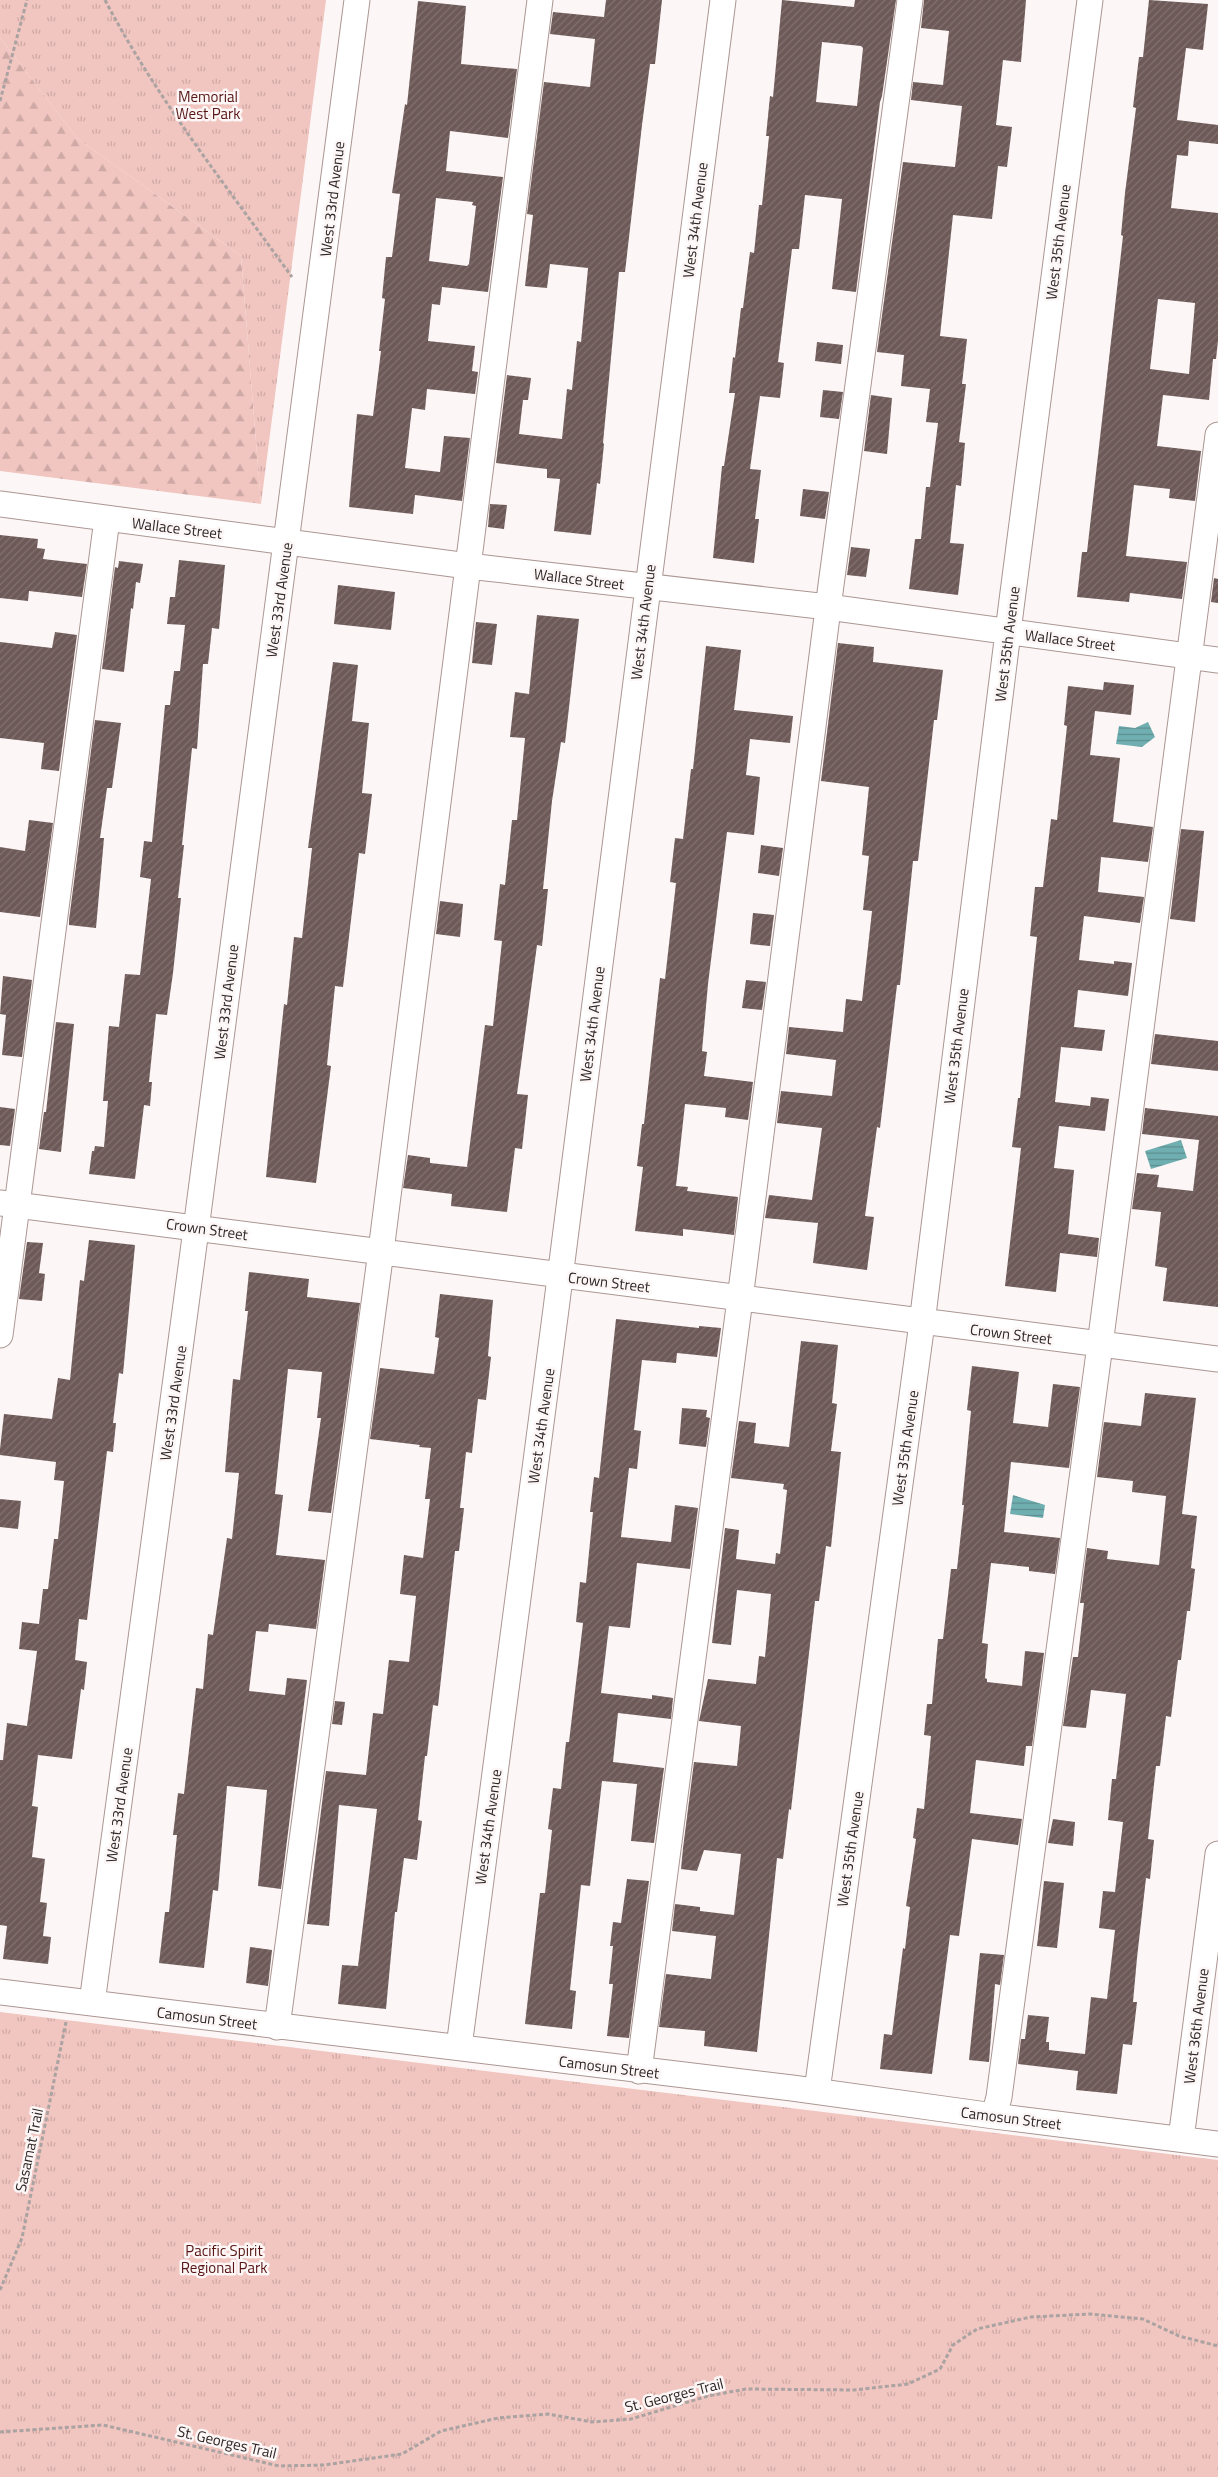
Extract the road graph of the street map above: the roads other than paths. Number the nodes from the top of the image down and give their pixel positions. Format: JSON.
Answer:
{"nodes":[{"id":1,"x":357,"y":0,"type":"edge"},
{"id":2,"x":540,"y":0,"type":"edge"},
{"id":3,"x":723,"y":0,"type":"edge"},
{"id":4,"x":910,"y":0,"type":"edge"},
{"id":5,"x":1090,"y":0,"type":"edge"},
{"id":6,"x":1218,"y":435,"type":"edge"},
{"id":7,"x":0,"y":504,"type":"edge"},
{"id":8,"x":107,"y":519,"type":"junction"},
{"id":9,"x":287,"y":541,"type":"junction"},
{"id":10,"x":468,"y":566,"type":"junction"},
{"id":11,"x":648,"y":587,"type":"junction"},
{"id":12,"x":828,"y":608,"type":"junction"},
{"id":13,"x":1008,"y":632,"type":"junction"},
{"id":14,"x":1190,"y":656,"type":"junction"},
{"id":15,"x":1218,"y":660,"type":"edge"},
{"id":16,"x":9,"y":1204,"type":"edge"},
{"id":17,"x":196,"y":1228,"type":"junction"},
{"id":18,"x":381,"y":1251,"type":"junction"},
{"id":19,"x":560,"y":1276,"type":"junction"},
{"id":20,"x":740,"y":1299,"type":"junction"},
{"id":21,"x":922,"y":1323,"type":"junction"},
{"id":22,"x":0,"y":1335,"type":"edge"},
{"id":23,"x":1100,"y":1345,"type":"junction"},
{"id":24,"x":1218,"y":1360,"type":"edge"},
{"id":25,"x":1218,"y":1854,"type":"edge"},
{"id":26,"x":0,"y":1992,"type":"edge"},
{"id":27,"x":92,"y":2003,"type":"junction"},
{"id":28,"x":276,"y":2027,"type":"junction"},
{"id":29,"x":459,"y":2048,"type":"junction"},
{"id":30,"x":639,"y":2070,"type":"junction"},
{"id":31,"x":818,"y":2091,"type":"junction"},
{"id":32,"x":994,"y":2116,"type":"junction"},
{"id":33,"x":1181,"y":2139,"type":"junction"},
{"id":34,"x":1218,"y":2144,"type":"edge"}],
"edges":[{"from":1,"to":9,"type":"street","name":"West 33rd Avenue"},
{"from":2,"to":10,"type":"street"},
{"from":3,"to":11,"type":"street","name":"West 34th Avenue"},
{"from":4,"to":12,"type":"street"},
{"from":5,"to":13,"type":"street","name":"West 35th Avenue"},
{"from":6,"to":14,"type":"street"},
{"from":7,"to":8,"type":"street","name":"Wallace Street"},
{"from":8,"to":9,"type":"street","name":"Wallace Street"},
{"from":8,"to":16,"type":"street"},
{"from":9,"to":10,"type":"street","name":"Wallace Street"},
{"from":9,"to":17,"type":"street","name":"West 33rd Avenue"},
{"from":10,"to":11,"type":"street","name":"Wallace Street"},
{"from":10,"to":18,"type":"street"},
{"from":11,"to":12,"type":"street","name":"Wallace Street"},
{"from":11,"to":19,"type":"street","name":"West 34th Avenue"},
{"from":12,"to":13,"type":"street","name":"Wallace Street"},
{"from":12,"to":20,"type":"street"},
{"from":13,"to":14,"type":"street","name":"Wallace Street"},
{"from":13,"to":21,"type":"street","name":"West 35th Avenue"},
{"from":14,"to":15,"type":"street","name":"Wallace Street"},
{"from":14,"to":23,"type":"street"},
{"from":16,"to":17,"type":"street","name":"Crown Street"},
{"from":16,"to":22,"type":"street"},
{"from":17,"to":18,"type":"street","name":"Crown Street"},
{"from":17,"to":27,"type":"street","name":"West 33rd Avenue"},
{"from":18,"to":19,"type":"street","name":"Crown Street"},
{"from":18,"to":28,"type":"street"},
{"from":19,"to":20,"type":"street","name":"Crown Street"},
{"from":19,"to":29,"type":"street","name":"West 34th Avenue"},
{"from":20,"to":21,"type":"street","name":"Crown Street"},
{"from":20,"to":30,"type":"street"},
{"from":21,"to":23,"type":"street","name":"Crown Street"},
{"from":21,"to":31,"type":"street","name":"West 35th Avenue"},
{"from":23,"to":24,"type":"street","name":"Crown Street"},
{"from":23,"to":32,"type":"street"},
{"from":25,"to":33,"type":"street","name":"West 36th Avenue"},
{"from":26,"to":27,"type":"street","name":"Camosun Street"},
{"from":27,"to":28,"type":"street","name":"Camosun Street"},
{"from":28,"to":29,"type":"street","name":"Camosun Street"},
{"from":29,"to":30,"type":"street","name":"Camosun Street"},
{"from":30,"to":31,"type":"street","name":"Camosun Street"},
{"from":31,"to":32,"type":"street","name":"Camosun Street"},
{"from":32,"to":33,"type":"street","name":"Camosun Street"},
{"from":33,"to":34,"type":"street","name":"Camosun Street"}]}
